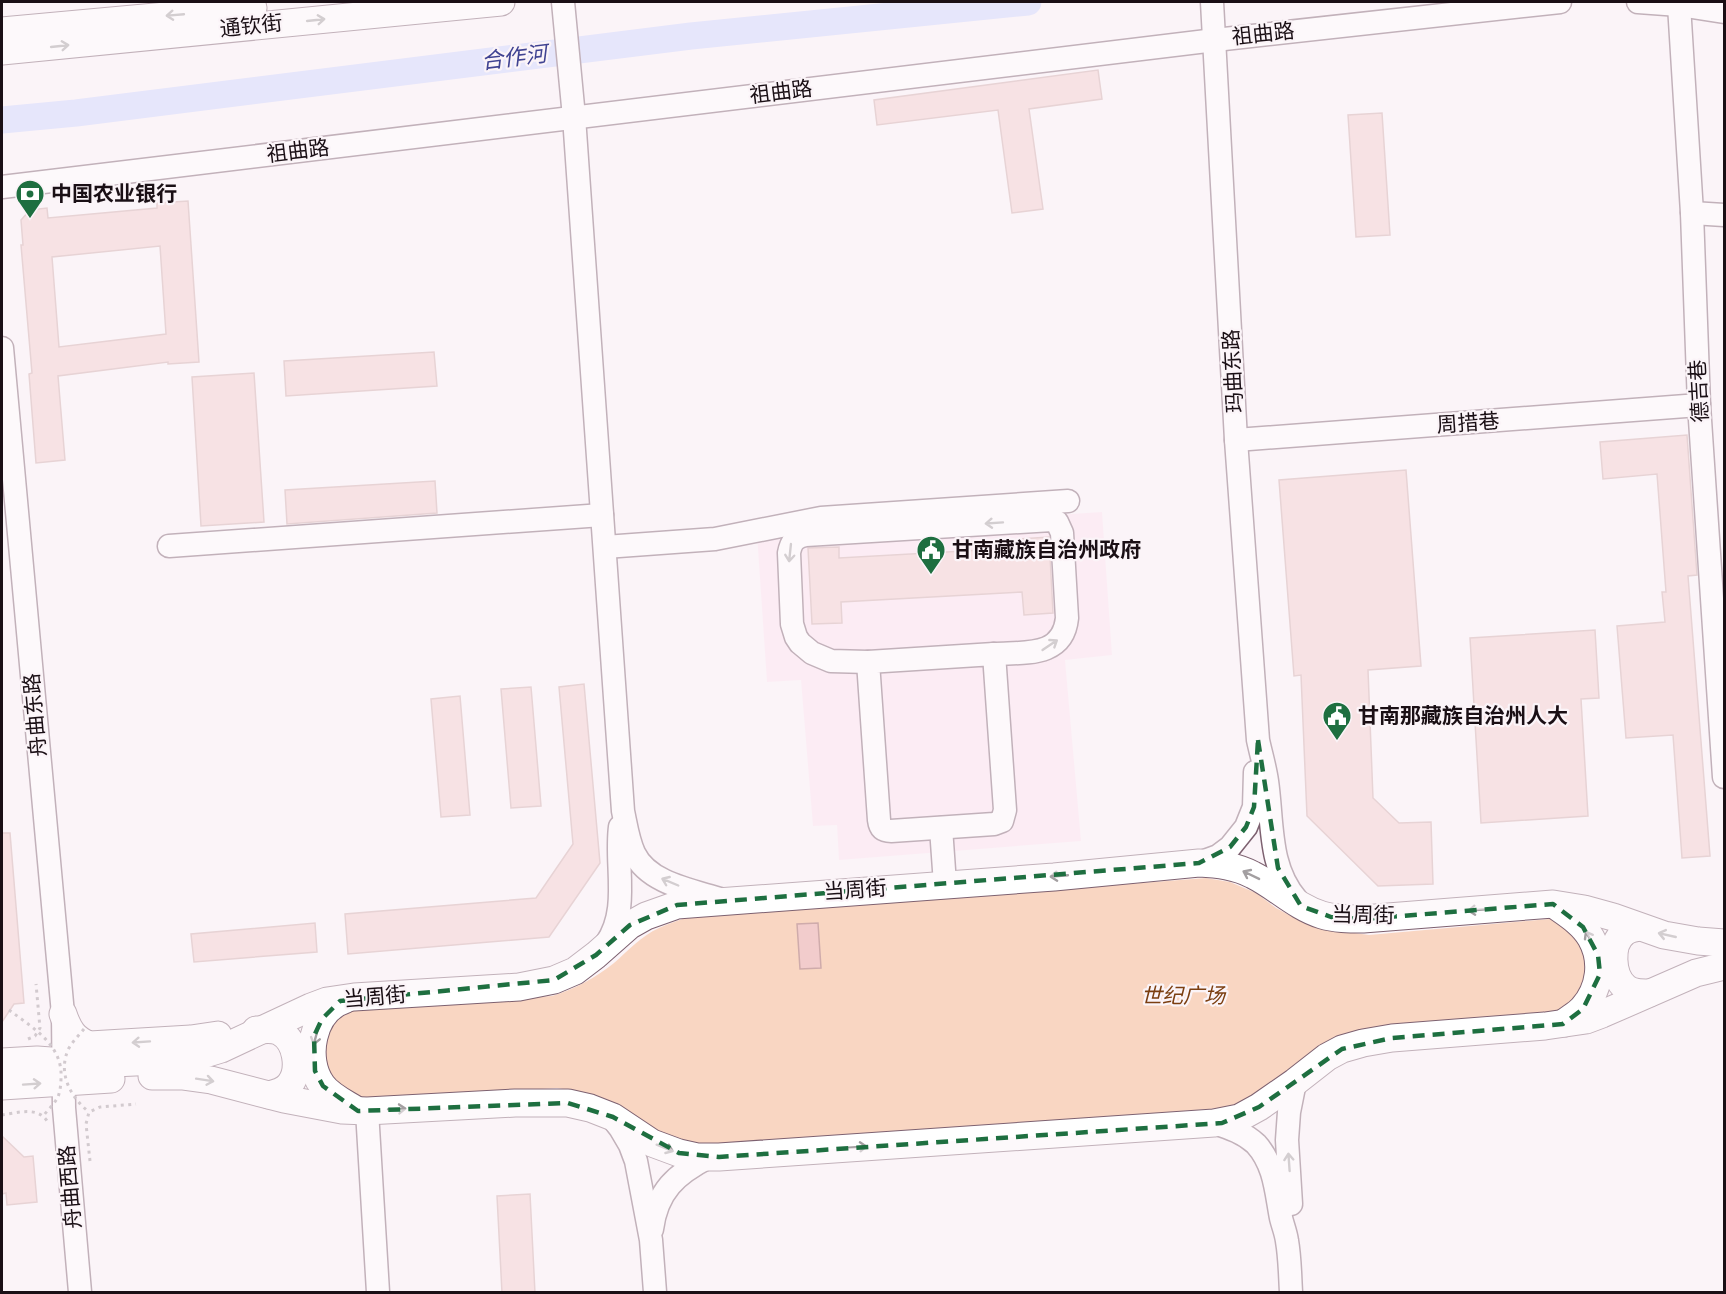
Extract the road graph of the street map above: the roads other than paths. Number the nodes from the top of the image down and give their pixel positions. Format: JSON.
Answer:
{"nodes":[{"id":1,"x":317,"y":2,"type":"edge"},
{"id":2,"x":501,"y":2,"type":"edge"},
{"id":3,"x":563,"y":2,"type":"edge"},
{"id":4,"x":1212,"y":2,"type":"edge"},
{"id":5,"x":1560,"y":2,"type":"edge"},
{"id":6,"x":1638,"y":2,"type":"edge"},
{"id":7,"x":1679,"y":5,"type":"junction"},
{"id":8,"x":1725,"y":12,"type":"edge"},
{"id":9,"x":2,"y":31,"type":"edge"},
{"id":10,"x":1214,"y":33,"type":"junction"},
{"id":11,"x":2,"y":51,"type":"edge"},
{"id":12,"x":574,"y":117,"type":"junction"},
{"id":13,"x":2,"y":187,"type":"edge"},
{"id":14,"x":1692,"y":213,"type":"junction"},
{"id":15,"x":1725,"y":214,"type":"edge"},
{"id":16,"x":2,"y":348,"type":"edge"},
{"id":17,"x":1699,"y":405,"type":"junction"},
{"id":18,"x":1236,"y":440,"type":"junction"},
{"id":19,"x":1068,"y":501,"type":"dead end"},
{"id":20,"x":602,"y":515,"type":"junction"},
{"id":21,"x":169,"y":546,"type":"dead end"},
{"id":22,"x":605,"y":547,"type":"junction"},
{"id":23,"x":994,"y":654,"type":"junction"},
{"id":24,"x":868,"y":662,"type":"junction"},
{"id":25,"x":1258,"y":740,"type":"junction"},
{"id":26,"x":1725,"y":777,"type":"edge"},
{"id":27,"x":623,"y":811,"type":"junction"},
{"id":28,"x":940,"y":828,"type":"junction"},
{"id":29,"x":1199,"y":863,"type":"junction"},
{"id":30,"x":945,"y":884,"type":"junction"},
{"id":31,"x":725,"y":900,"type":"junction"},
{"id":32,"x":1553,"y":904,"type":"junction"},
{"id":33,"x":1301,"y":906,"type":"junction"},
{"id":34,"x":1639,"y":927,"type":"junction"},
{"id":35,"x":1725,"y":943,"type":"edge"},
{"id":36,"x":602,"y":950,"type":"junction"},
{"id":37,"x":1725,"y":966,"type":"edge"},
{"id":38,"x":1649,"y":993,"type":"junction"},
{"id":39,"x":354,"y":997,"type":"junction"},
{"id":40,"x":72,"y":1019,"type":"junction"},
{"id":41,"x":1563,"y":1024,"type":"junction"},
{"id":42,"x":261,"y":1030,"type":"junction"},
{"id":43,"x":2,"y":1062,"type":"edge"},
{"id":44,"x":63,"y":1072,"type":"junction"},
{"id":45,"x":1295,"y":1082,"type":"junction"},
{"id":46,"x":2,"y":1086,"type":"edge"},
{"id":47,"x":269,"y":1095,"type":"junction"},
{"id":48,"x":363,"y":1111,"type":"junction"},
{"id":49,"x":610,"y":1116,"type":"junction"},
{"id":50,"x":1214,"y":1123,"type":"junction"},
{"id":51,"x":709,"y":1157,"type":"junction"},
{"id":52,"x":651,"y":1239,"type":"junction"},
{"id":53,"x":1287,"y":1242,"type":"junction"},
{"id":54,"x":80,"y":1293,"type":"edge"},
{"id":55,"x":378,"y":1293,"type":"edge"},
{"id":56,"x":656,"y":1293,"type":"edge"},
{"id":57,"x":1291,"y":1293,"type":"edge"}],
"edges":[{"from":1,"to":9,"type":"main road","one_way":true},
{"from":11,"to":2,"type":"main road","name":"通钦街","one_way":true},
{"from":3,"to":12,"type":"street"},
{"from":4,"to":10,"type":"street","name":"玛曲东路"},
{"from":5,"to":10,"type":"street","name":"祖曲路"},
{"from":6,"to":7,"type":"street"},
{"from":7,"to":8,"type":"street"},
{"from":7,"to":14,"type":"street","name":"德吉巷"},
{"from":10,"to":12,"type":"street","name":"祖曲路"},
{"from":10,"to":18,"type":"street","name":"玛曲东路"},
{"from":12,"to":13,"type":"street","name":"祖曲路"},
{"from":12,"to":20,"type":"street"},
{"from":14,"to":15,"type":"street"},
{"from":14,"to":17,"type":"street","name":"德吉巷"},
{"from":16,"to":40,"type":"street","name":"舟曲东路"},
{"from":17,"to":18,"type":"street","name":"周措巷"},
{"from":17,"to":26,"type":"street","name":"德吉巷"},
{"from":18,"to":25,"type":"street","name":"玛曲东路"},
{"from":19,"to":22,"type":"street"},
{"from":20,"to":21,"type":"street"},
{"from":20,"to":22,"type":"street"},
{"from":22,"to":27,"type":"street"},
{"from":23,"to":24,"type":"street"},
{"from":23,"to":24,"type":"street","one_way":true},
{"from":23,"to":28,"type":"street"},
{"from":24,"to":28,"type":"street"},
{"from":25,"to":29,"type":"street"},
{"from":25,"to":33,"type":"street"},
{"from":31,"to":27,"type":"street","one_way":true},
{"from":27,"to":36,"type":"street"},
{"from":28,"to":30,"type":"street"},
{"from":29,"to":30,"type":"main road","name":"当周街","one_way":true},
{"from":33,"to":29,"type":"main road","name":"当周街","one_way":true},
{"from":30,"to":31,"type":"main road","name":"当周街"},
{"from":31,"to":36,"type":"main road","name":"当周街"},
{"from":32,"to":33,"type":"main road","name":"当周街","one_way":true},
{"from":32,"to":34,"type":"main road","name":"当周街"},
{"from":41,"to":32,"type":"main road","one_way":true},
{"from":35,"to":34,"type":"main road","name":"当周街","one_way":true},
{"from":34,"to":38,"type":"main road"},
{"from":36,"to":39,"type":"main road","name":"当周街"},
{"from":37,"to":38,"type":"main road","name":"当周街"},
{"from":38,"to":41,"type":"main road","name":"当周街"},
{"from":39,"to":42,"type":"main road","name":"当周街"},
{"from":39,"to":48,"type":"main road","one_way":true},
{"from":42,"to":40,"type":"main road","one_way":true},
{"from":40,"to":44,"type":"street","name":"舟曲东路"},
{"from":41,"to":45,"type":"main road","name":"当周街"},
{"from":42,"to":44,"type":"main road","name":"当周街"},
{"from":42,"to":47,"type":"main road"},
{"from":43,"to":44,"type":"main road","name":"当周街"},
{"from":46,"to":44,"type":"main road","name":"当周街","one_way":true},
{"from":44,"to":47,"type":"main road","name":"当周街","one_way":true},
{"from":44,"to":54,"type":"street","name":"舟曲西路"},
{"from":45,"to":50,"type":"main road","name":"当周街"},
{"from":53,"to":45,"type":"street","one_way":true},
{"from":47,"to":48,"type":"main road","name":"当周街"},
{"from":48,"to":49,"type":"main road","name":"当周街","one_way":true},
{"from":48,"to":55,"type":"street"},
{"from":49,"to":51,"type":"main road","name":"当周街","one_way":true},
{"from":49,"to":52,"type":"street"},
{"from":51,"to":50,"type":"main road","name":"当周街","one_way":true},
{"from":50,"to":53,"type":"street"},
{"from":51,"to":52,"type":"street"},
{"from":52,"to":56,"type":"street"},
{"from":53,"to":57,"type":"street"}]}
